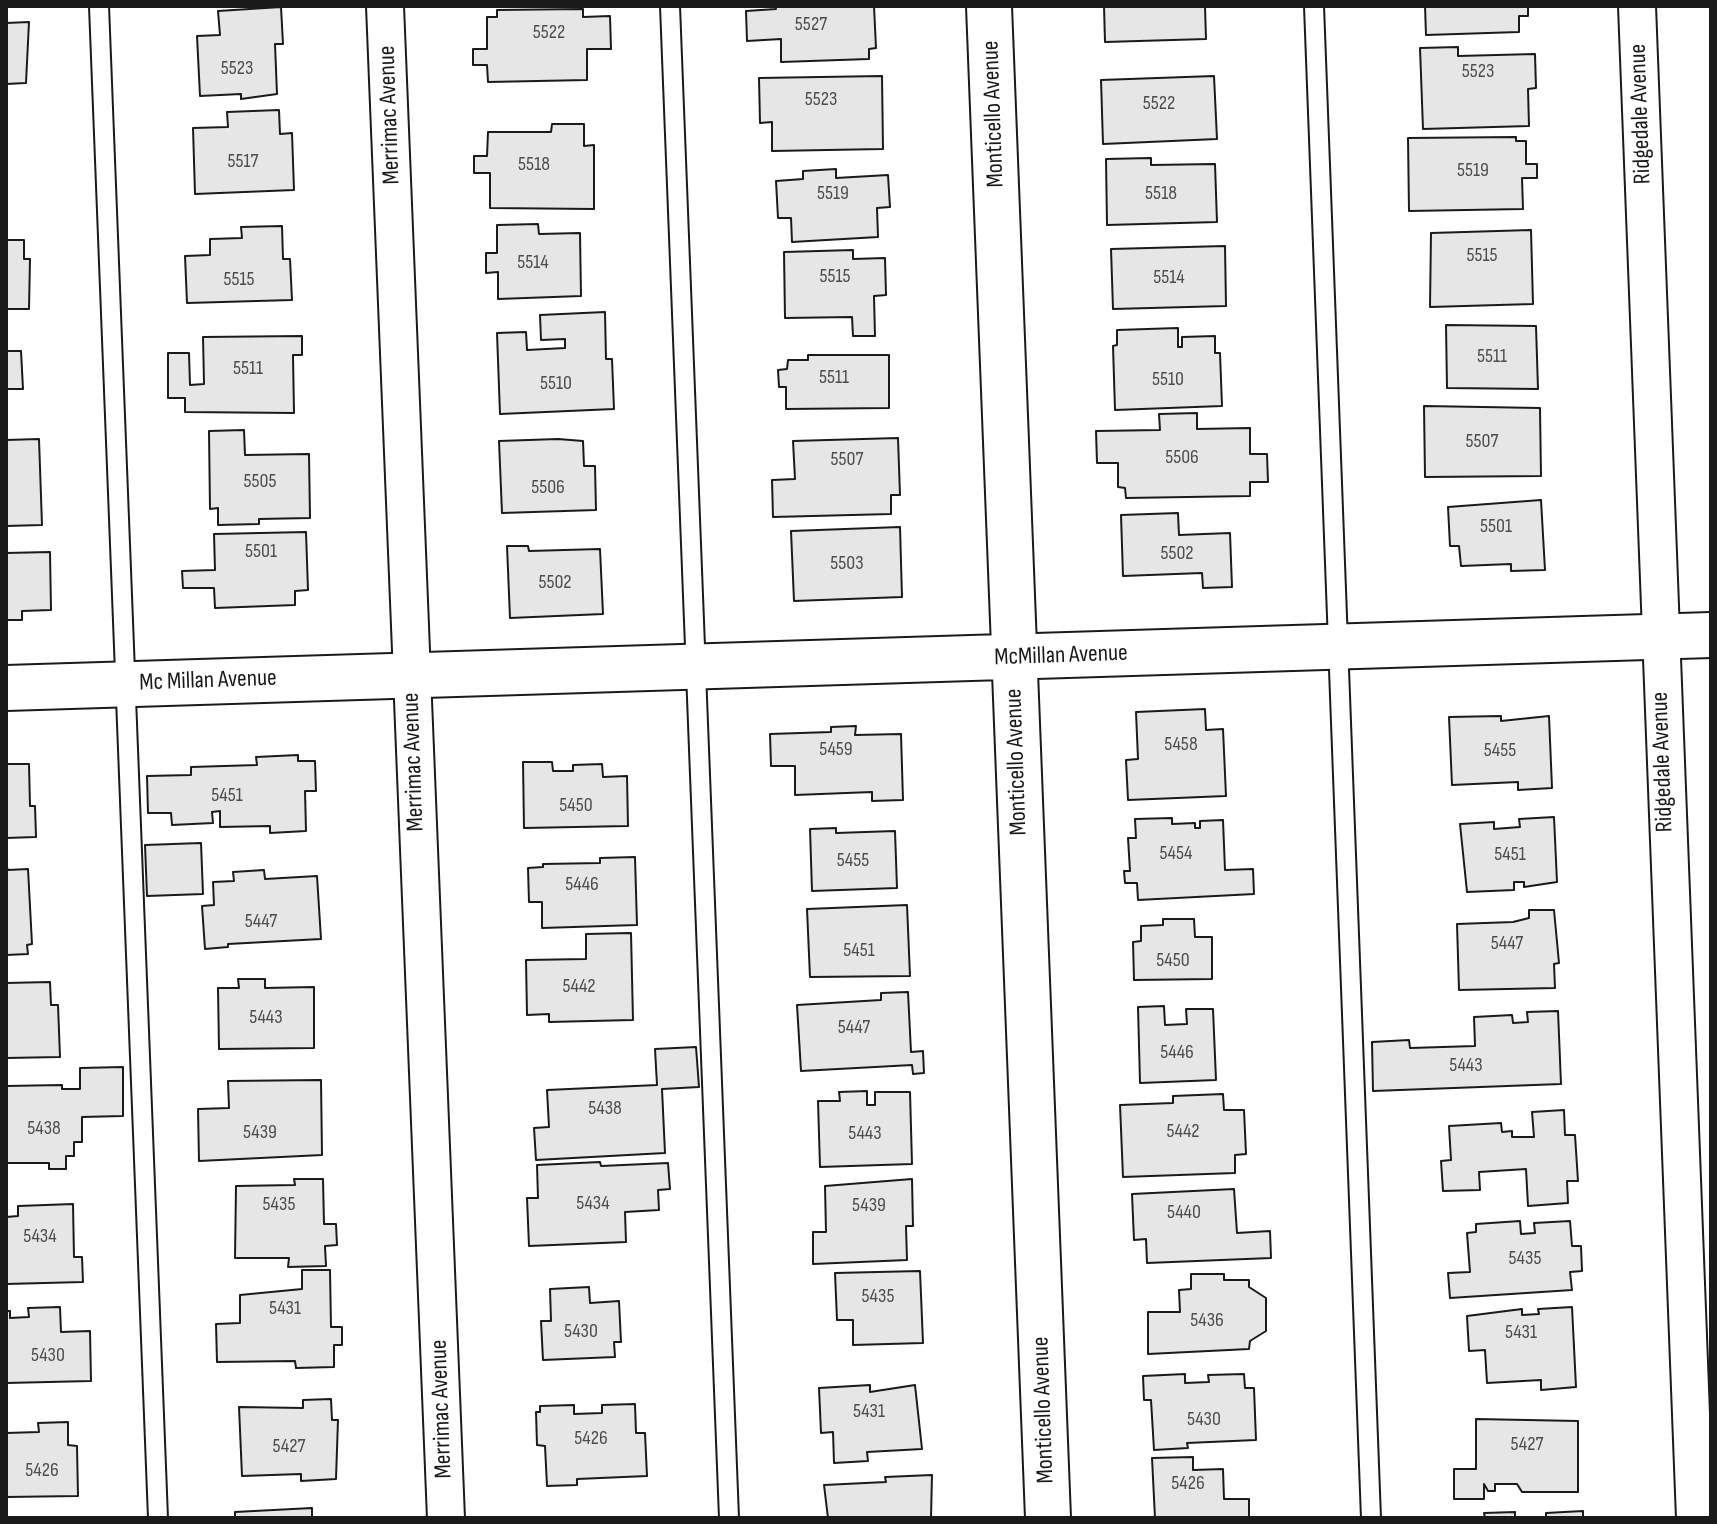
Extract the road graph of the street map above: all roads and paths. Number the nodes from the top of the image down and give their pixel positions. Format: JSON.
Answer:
{"nodes":[{"id":1,"x":99,"y":6,"type":"edge"},
{"id":2,"x":385,"y":6,"type":"edge"},
{"id":3,"x":670,"y":6,"type":"edge"},
{"id":4,"x":989,"y":6,"type":"edge"},
{"id":5,"x":1314,"y":6,"type":"edge"},
{"id":6,"x":1637,"y":6,"type":"edge"},
{"id":7,"x":1711,"y":635,"type":"edge"},
{"id":8,"x":1659,"y":636,"type":"junction"},
{"id":9,"x":1337,"y":644,"type":"junction"},
{"id":10,"x":1013,"y":658,"type":"junction"},
{"id":11,"x":694,"y":666,"type":"junction"},
{"id":12,"x":410,"y":674,"type":"junction"},
{"id":13,"x":126,"y":683,"type":"junction"},
{"id":14,"x":6,"y":688,"type":"edge"},
{"id":15,"x":158,"y":1518,"type":"edge"},
{"id":16,"x":446,"y":1518,"type":"edge"},
{"id":17,"x":729,"y":1518,"type":"edge"},
{"id":18,"x":1048,"y":1518,"type":"edge"},
{"id":19,"x":1371,"y":1518,"type":"edge"},
{"id":20,"x":1695,"y":1518,"type":"edge"}],
"edges":[{"from":1,"to":13,"type":"lane"},
{"from":2,"to":12,"type":"street","name":"Merrimac Avenue"},
{"from":3,"to":11,"type":"lane"},
{"from":4,"to":10,"type":"street","name":"Monticello Avenue"},
{"from":5,"to":9,"type":"lane"},
{"from":6,"to":8,"type":"street","name":"Ridgedale Avenue"},
{"from":7,"to":8,"type":"street","name":"McMillan Avenue"},
{"from":8,"to":9,"type":"street","name":"McMillan Avenue"},
{"from":8,"to":20,"type":"street","name":"Ridgedale Avenue"},
{"from":9,"to":10,"type":"street","name":"McMillan Avenue"},
{"from":9,"to":19,"type":"lane"},
{"from":10,"to":11,"type":"street","name":"McMillan Avenue"},
{"from":10,"to":18,"type":"street","name":"Monticello Avenue"},
{"from":11,"to":12,"type":"street","name":"McMillan Avenue"},
{"from":11,"to":17,"type":"lane"},
{"from":12,"to":13,"type":"street","name":"Mc Millan Avenue"},
{"from":12,"to":16,"type":"street","name":"Merrimac Avenue"},
{"from":13,"to":14,"type":"street","name":"Mc Millan Avenue"},
{"from":13,"to":15,"type":"lane"}]}
